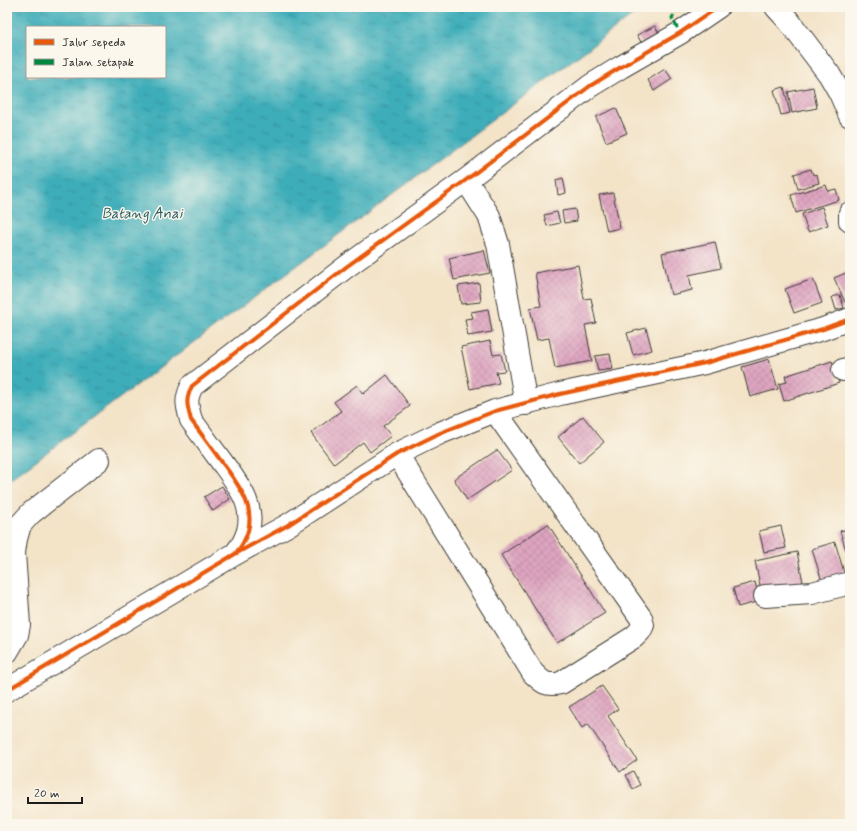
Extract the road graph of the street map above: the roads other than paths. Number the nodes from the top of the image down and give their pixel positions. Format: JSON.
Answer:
{"nodes":[{"id":1,"x":718,"y":7,"type":"edge"},
{"id":2,"x":776,"y":7,"type":"edge"},
{"id":3,"x":850,"y":116,"type":"edge"},
{"id":4,"x":466,"y":180,"type":"junction"},
{"id":5,"x":850,"y":213,"type":"edge"},
{"id":6,"x":850,"y":221,"type":"edge"},
{"id":7,"x":850,"y":319,"type":"edge"},
{"id":8,"x":526,"y":404,"type":"junction"},
{"id":9,"x":495,"y":411,"type":"junction"},
{"id":10,"x":397,"y":454,"type":"junction"},
{"id":11,"x":99,"y":460,"type":"dead end"},
{"id":12,"x":235,"y":554,"type":"junction"},
{"id":13,"x":850,"y":583,"type":"edge"},
{"id":14,"x":765,"y":596,"type":"dead end"},
{"id":15,"x":7,"y":652,"type":"edge"},
{"id":16,"x":7,"y":690,"type":"edge"}],
"edges":[{"from":1,"to":4,"type":"street"},
{"from":2,"to":3,"type":"street"},
{"from":4,"to":8,"type":"street"},
{"from":4,"to":12,"type":"street"},
{"from":5,"to":6,"type":"street"},
{"from":7,"to":8,"type":"street"},
{"from":8,"to":9,"type":"street"},
{"from":9,"to":10,"type":"street"},
{"from":9,"to":10,"type":"street"},
{"from":10,"to":12,"type":"street"},
{"from":11,"to":15,"type":"street"},
{"from":12,"to":16,"type":"street"},
{"from":13,"to":14,"type":"street"}]}
